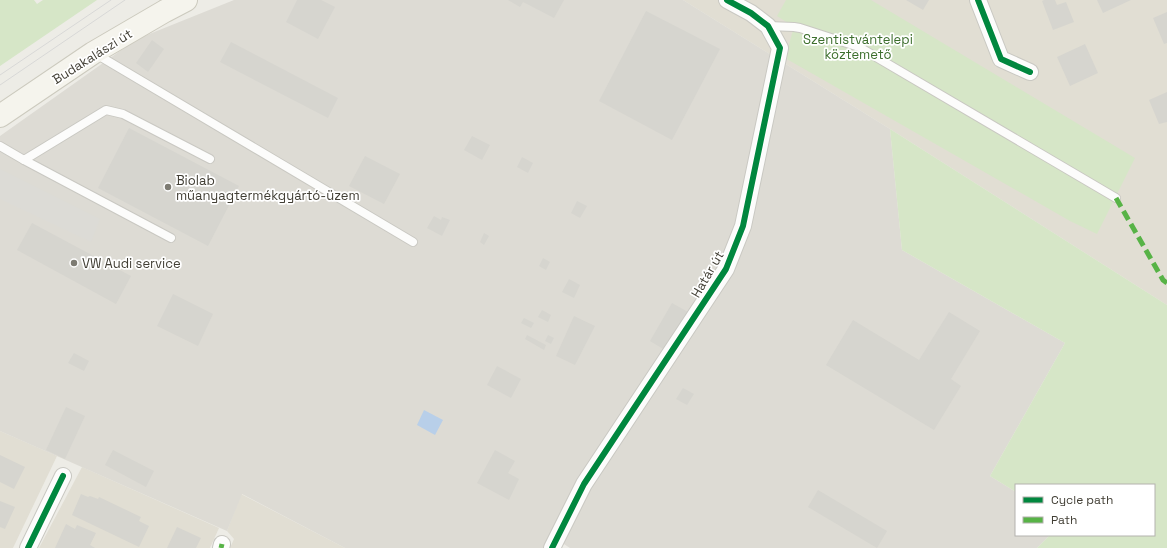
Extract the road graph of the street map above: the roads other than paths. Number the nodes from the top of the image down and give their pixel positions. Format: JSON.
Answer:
{"nodes":[{"id":1,"x":186,"y":0,"type":"edge"},
{"id":2,"x":727,"y":0,"type":"edge"},
{"id":3,"x":978,"y":0,"type":"edge"},
{"id":4,"x":768,"y":26,"type":"junction"},
{"id":5,"x":93,"y":53,"type":"junction"},
{"id":6,"x":1030,"y":72,"type":"dead end"},
{"id":7,"x":0,"y":116,"type":"edge"},
{"id":8,"x":0,"y":146,"type":"edge"},
{"id":9,"x":210,"y":159,"type":"dead end"},
{"id":10,"x":24,"y":160,"type":"junction"},
{"id":11,"x":1116,"y":198,"type":"dead end"},
{"id":12,"x":171,"y":238,"type":"dead end"},
{"id":13,"x":413,"y":242,"type":"dead end"},
{"id":14,"x":63,"y":476,"type":"dead end"},
{"id":15,"x":28,"y":548,"type":"edge"},
{"id":16,"x":552,"y":548,"type":"edge"}],
"edges":[{"from":1,"to":5,"type":"main road","name":"Budakalászi út"},
{"from":2,"to":4,"type":"street","name":"Határ út"},
{"from":3,"to":6,"type":"street"},
{"from":4,"to":11,"type":"lane"},
{"from":4,"to":16,"type":"street","name":"Határ út"},
{"from":5,"to":7,"type":"main road","name":"Budakalászi út"},
{"from":5,"to":13,"type":"lane"},
{"from":8,"to":10,"type":"lane"},
{"from":9,"to":10,"type":"lane"},
{"from":10,"to":12,"type":"lane"},
{"from":14,"to":15,"type":"street"}]}
